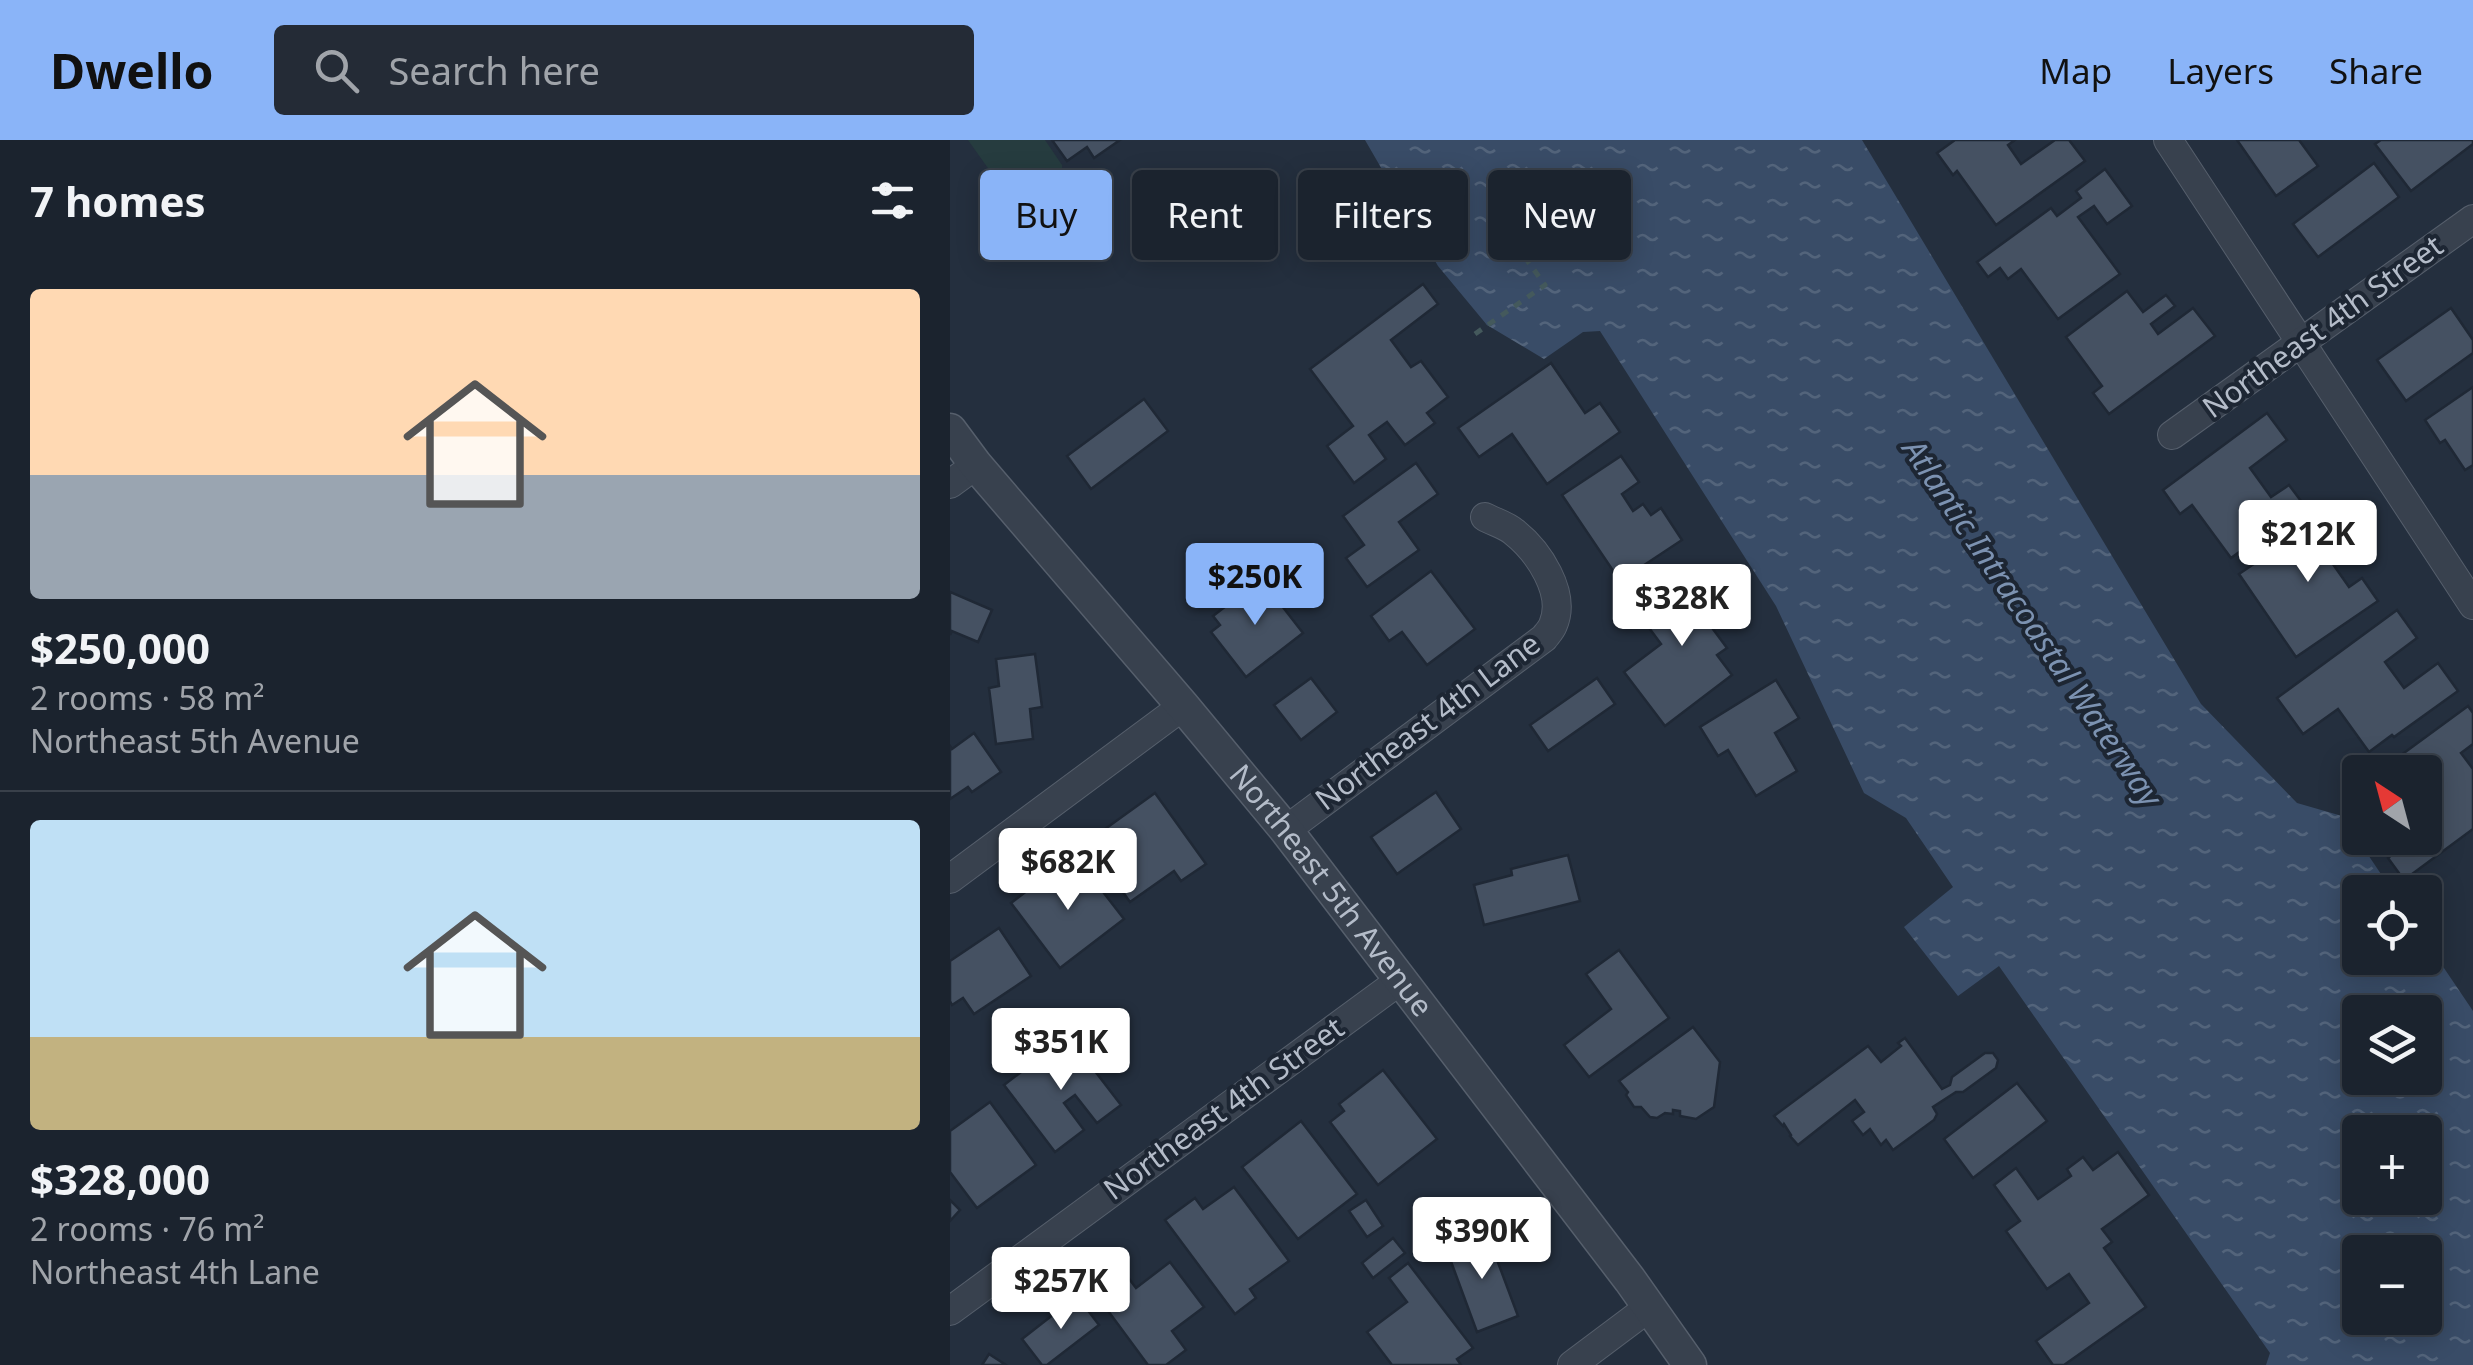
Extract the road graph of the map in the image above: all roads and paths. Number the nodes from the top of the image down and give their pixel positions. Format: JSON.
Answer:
{"nodes":[{"id":1,"x":2168,"y":140,"type":"edge"},
{"id":2,"x":2473,"y":219,"type":"edge"},
{"id":3,"x":1526,"y":260,"type":"edge"},
{"id":4,"x":1475,"y":334,"type":"dead end"},
{"id":5,"x":2301,"y":344,"type":"junction"},
{"id":6,"x":950,"y":430,"type":"edge"},
{"id":7,"x":2172,"y":435,"type":"dead end"},
{"id":8,"x":963,"y":474,"type":"edge"},
{"id":9,"x":1485,"y":517,"type":"dead end"},
{"id":10,"x":2473,"y":605,"type":"edge"},
{"id":11,"x":1183,"y":706,"type":"junction"},
{"id":12,"x":1286,"y":830,"type":"junction"},
{"id":13,"x":950,"y":880,"type":"edge"},
{"id":14,"x":1402,"y":979,"type":"junction"},
{"id":15,"x":1648,"y":1308,"type":"junction"},
{"id":16,"x":950,"y":1311,"type":"edge"},
{"id":17,"x":1572,"y":1365,"type":"edge"},
{"id":18,"x":1690,"y":1365,"type":"edge"}],
"edges":[{"from":1,"to":5,"type":"street"},
{"from":2,"to":5,"type":"street","name":"Northeast 4th Street"},
{"from":3,"to":4,"type":"path"},
{"from":5,"to":7,"type":"street","name":"Northeast 4th Street"},
{"from":5,"to":10,"type":"street"},
{"from":6,"to":8,"type":"street","name":"Northeast 5th Avenue"},
{"from":8,"to":11,"type":"street","name":"Northeast 5th Avenue"},
{"from":9,"to":12,"type":"street","name":"Northeast 4th Lane"},
{"from":11,"to":12,"type":"street","name":"Northeast 5th Avenue"},
{"from":11,"to":13,"type":"street"},
{"from":12,"to":14,"type":"street","name":"Northeast 5th Avenue"},
{"from":14,"to":15,"type":"street","name":"Northeast 5th Avenue"},
{"from":14,"to":16,"type":"street","name":"Northeast 4th Street"},
{"from":15,"to":17,"type":"street"},
{"from":15,"to":18,"type":"street","name":"Northeast 5th Avenue"}]}
